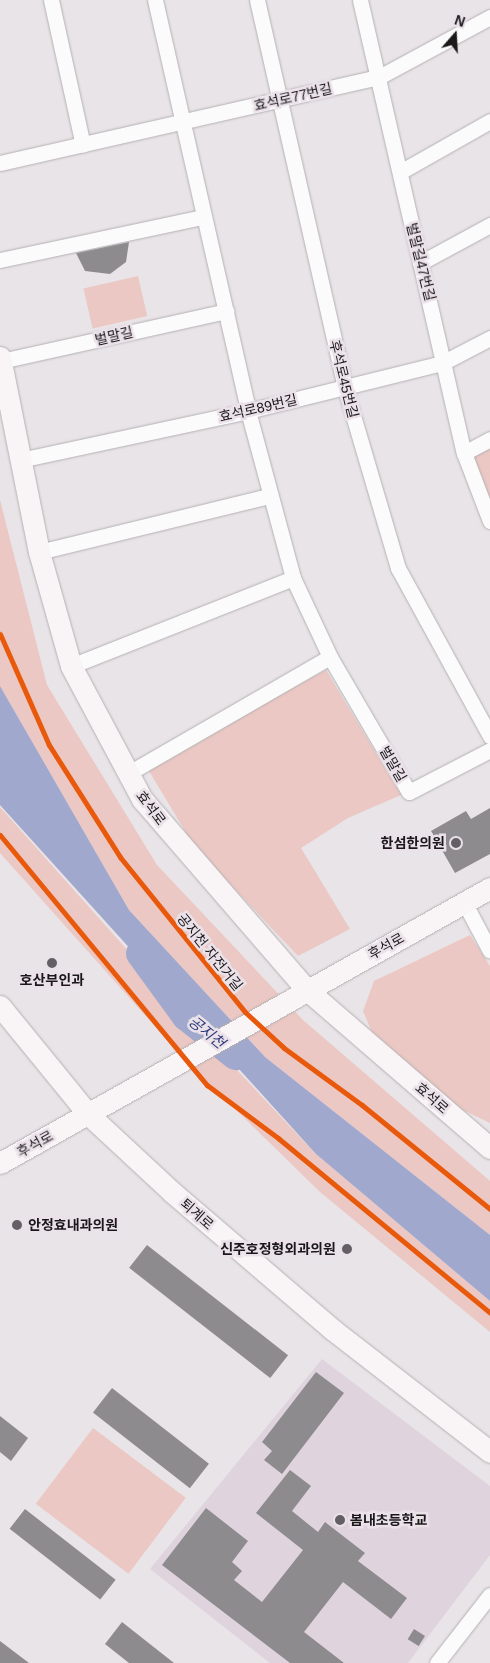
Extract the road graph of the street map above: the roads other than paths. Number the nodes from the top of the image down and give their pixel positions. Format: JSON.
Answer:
{"nodes":[{"id":1,"x":51,"y":0,"type":"edge"},
{"id":2,"x":155,"y":0,"type":"edge"},
{"id":3,"x":257,"y":0,"type":"edge"},
{"id":4,"x":360,"y":0,"type":"edge"},
{"id":5,"x":490,"y":17,"type":"edge"},
{"id":6,"x":379,"y":78,"type":"junction"},
{"id":7,"x":278,"y":101,"type":"junction"},
{"id":8,"x":490,"y":121,"type":"edge"},
{"id":9,"x":183,"y":124,"type":"junction"},
{"id":10,"x":83,"y":145,"type":"junction"},
{"id":11,"x":0,"y":162,"type":"edge"},
{"id":12,"x":400,"y":172,"type":"junction"},
{"id":13,"x":203,"y":217,"type":"junction"},
{"id":14,"x":490,"y":226,"type":"edge"},
{"id":15,"x":0,"y":260,"type":"edge"},
{"id":16,"x":420,"y":263,"type":"junction"},
{"id":17,"x":227,"y":311,"type":"junction"},
{"id":18,"x":490,"y":338,"type":"edge"},
{"id":19,"x":0,"y":359,"type":"edge"},
{"id":20,"x":442,"y":363,"type":"junction"},
{"id":21,"x":345,"y":388,"type":"junction"},
{"id":22,"x":248,"y":411,"type":"junction"},
{"id":23,"x":490,"y":439,"type":"edge"},
{"id":24,"x":464,"y":453,"type":"junction"},
{"id":25,"x":20,"y":460,"type":"junction"},
{"id":26,"x":269,"y":496,"type":"junction"},
{"id":27,"x":490,"y":521,"type":"edge"},
{"id":28,"x":39,"y":552,"type":"junction"},
{"id":29,"x":293,"y":578,"type":"junction"},
{"id":30,"x":330,"y":657,"type":"junction"},
{"id":31,"x":71,"y":666,"type":"junction"},
{"id":32,"x":490,"y":736,"type":"edge"},
{"id":33,"x":490,"y":750,"type":"edge"},
{"id":34,"x":127,"y":774,"type":"junction"},
{"id":35,"x":490,"y":888,"type":"edge"},
{"id":36,"x":464,"y":902,"type":"junction"},
{"id":37,"x":490,"y":951,"type":"edge"},
{"id":38,"x":306,"y":990,"type":"junction"},
{"id":39,"x":0,"y":1006,"type":"edge"},
{"id":40,"x":88,"y":1114,"type":"junction"},
{"id":41,"x":490,"y":1148,"type":"edge"},
{"id":42,"x":0,"y":1163,"type":"edge"},
{"id":43,"x":490,"y":1452,"type":"edge"},
{"id":44,"x":490,"y":1595,"type":"edge"},
{"id":45,"x":437,"y":1663,"type":"edge"}],
"edges":[{"from":1,"to":10,"type":"street"},
{"from":2,"to":9,"type":"street","name":"벌말길"},
{"from":3,"to":7,"type":"street","name":"후석로45번길"},
{"from":4,"to":6,"type":"street","name":"벌말길47번길"},
{"from":5,"to":6,"type":"street","name":"효석로77번길"},
{"from":6,"to":7,"type":"street","name":"효석로77번길"},
{"from":6,"to":12,"type":"street","name":"벌말길47번길"},
{"from":7,"to":9,"type":"street","name":"효석로77번길"},
{"from":7,"to":21,"type":"street","name":"후석로45번길"},
{"from":8,"to":12,"type":"street"},
{"from":9,"to":10,"type":"street","name":"효석로77번길"},
{"from":9,"to":13,"type":"street","name":"벌말길"},
{"from":10,"to":11,"type":"street","name":"효석로77번길"},
{"from":12,"to":16,"type":"street","name":"벌말길47번길"},
{"from":13,"to":15,"type":"street"},
{"from":13,"to":17,"type":"street","name":"벌말길"},
{"from":14,"to":16,"type":"street"},
{"from":16,"to":20,"type":"street","name":"벌말길47번길"},
{"from":17,"to":19,"type":"street","name":"벌말길"},
{"from":17,"to":22,"type":"street","name":"벌말길"},
{"from":18,"to":20,"type":"street","name":"효석로89번길"},
{"from":19,"to":25,"type":"street","name":"효석로"},
{"from":20,"to":21,"type":"street","name":"효석로89번길"},
{"from":20,"to":24,"type":"street","name":"벌말길47번길"},
{"from":21,"to":22,"type":"street","name":"효석로89번길"},
{"from":21,"to":32,"type":"street","name":"후석로45번길"},
{"from":22,"to":25,"type":"street","name":"효석로89번길"},
{"from":22,"to":26,"type":"street","name":"벌말길"},
{"from":23,"to":24,"type":"street"},
{"from":24,"to":27,"type":"street","name":"벌말길47번길"},
{"from":25,"to":28,"type":"street","name":"효석로"},
{"from":26,"to":28,"type":"street"},
{"from":26,"to":29,"type":"street","name":"벌말길"},
{"from":28,"to":31,"type":"street","name":"효석로"},
{"from":29,"to":30,"type":"street","name":"벌말길"},
{"from":29,"to":31,"type":"street"},
{"from":30,"to":33,"type":"street","name":"벌말길"},
{"from":30,"to":34,"type":"street"},
{"from":31,"to":34,"type":"street","name":"효석로"},
{"from":34,"to":38,"type":"street","name":"효석로"},
{"from":35,"to":36,"type":"street","name":"후석로"},
{"from":36,"to":37,"type":"street"},
{"from":36,"to":38,"type":"street","name":"후석로"},
{"from":38,"to":40,"type":"street","name":"후석로"},
{"from":38,"to":41,"type":"street","name":"효석로"},
{"from":39,"to":40,"type":"street","name":"퇴계로"},
{"from":40,"to":42,"type":"street","name":"후석로"},
{"from":40,"to":43,"type":"street","name":"퇴계로"},
{"from":44,"to":45,"type":"street"}]}
